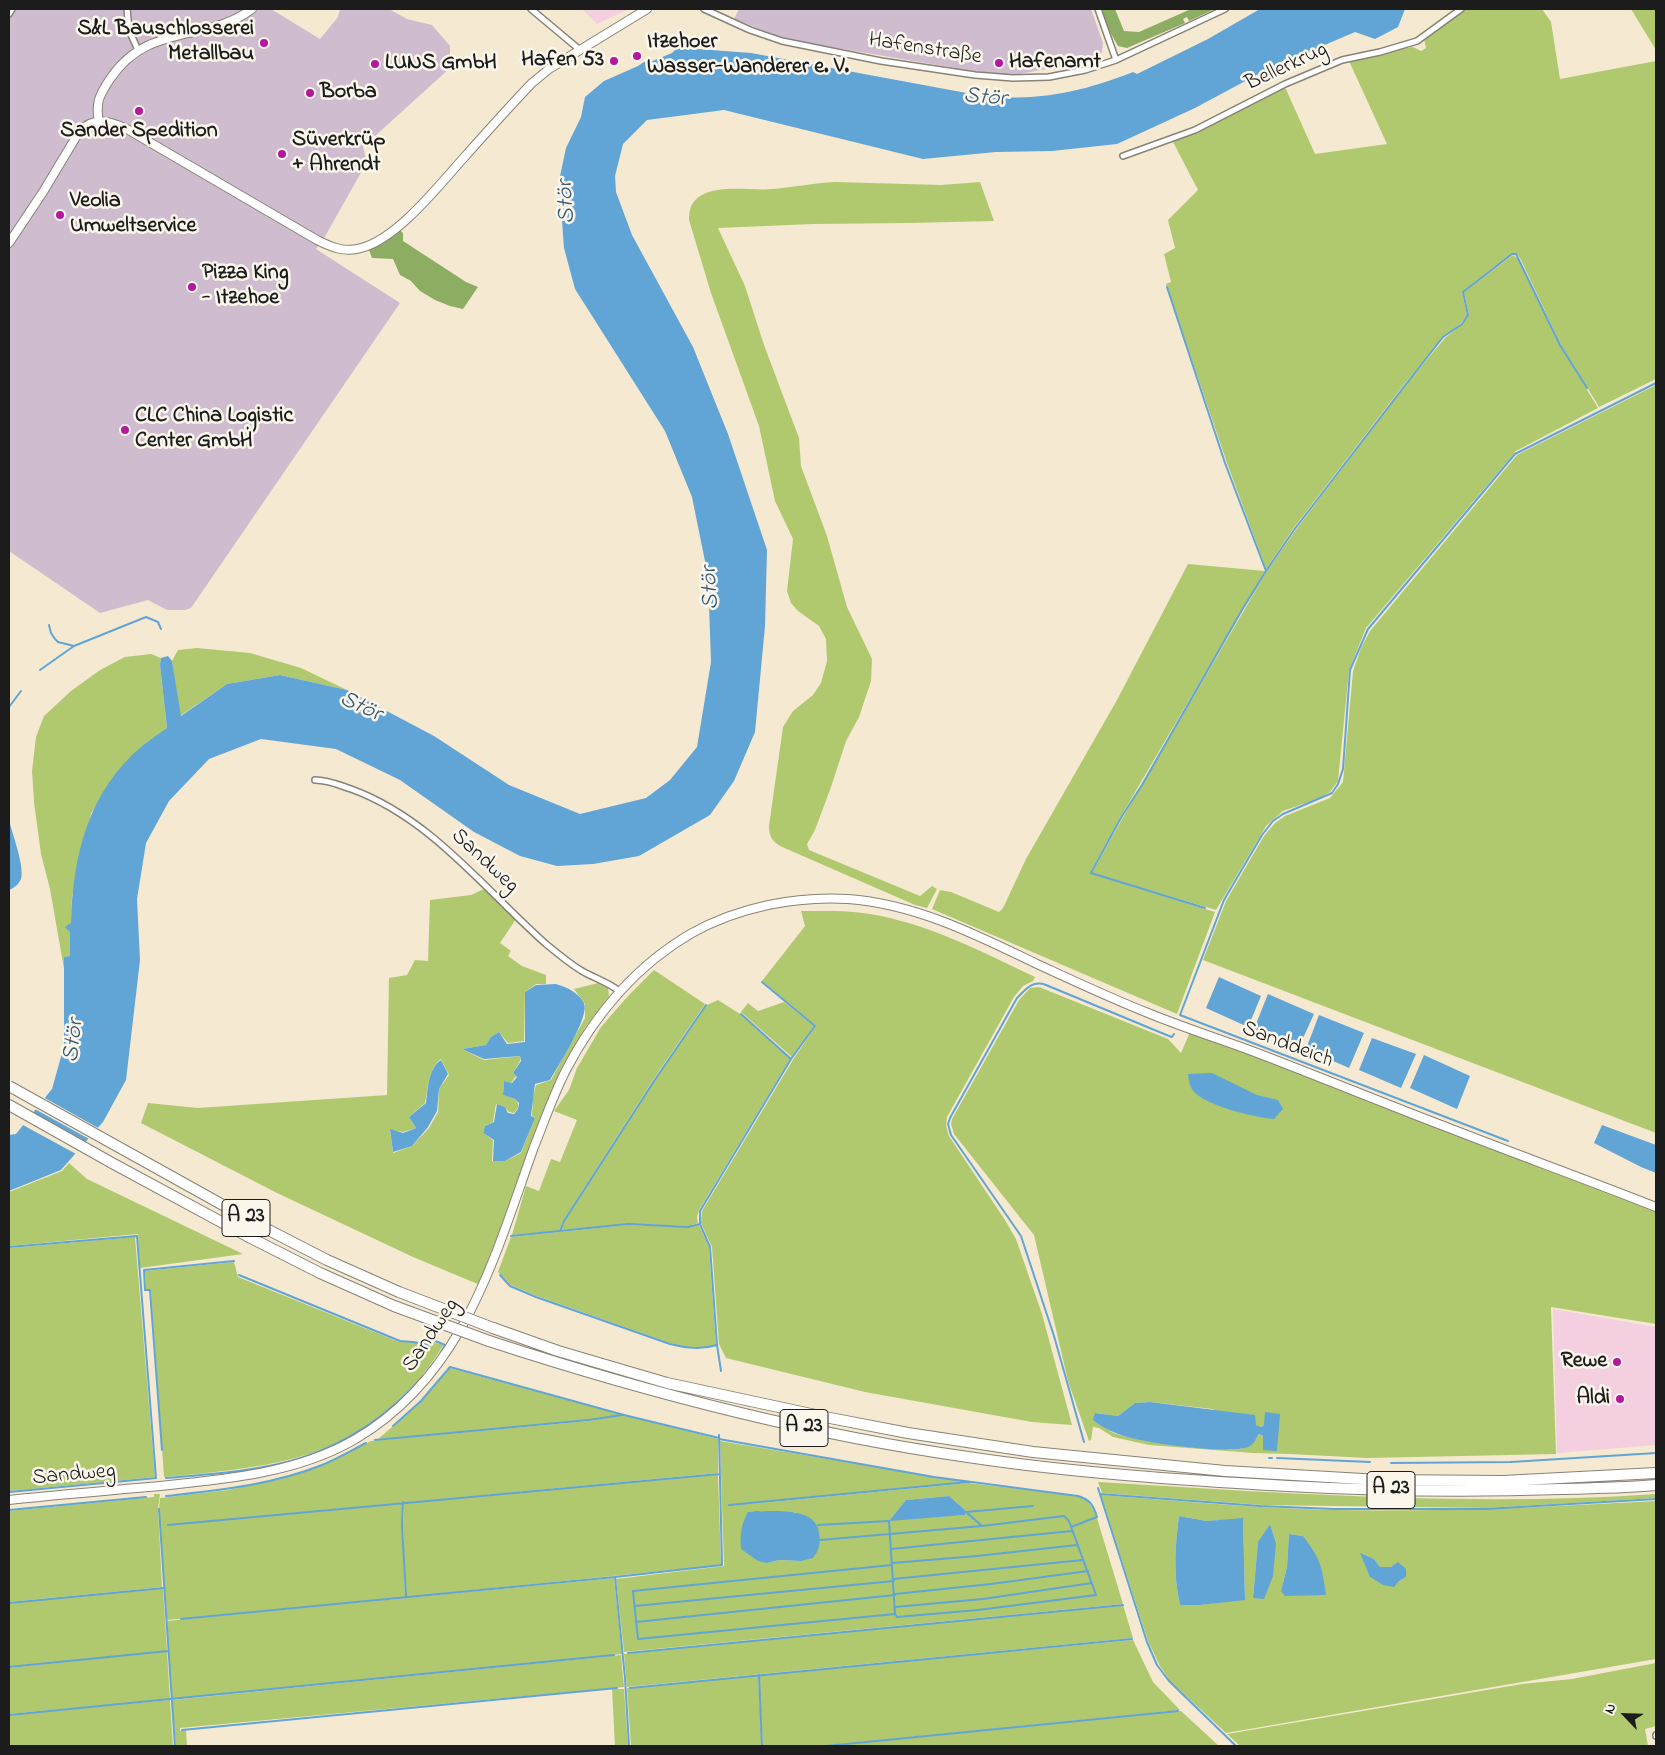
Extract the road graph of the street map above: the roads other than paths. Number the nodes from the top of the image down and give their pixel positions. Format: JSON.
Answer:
{"nodes":[{"id":1,"x":12,"y":9,"type":"edge"},
{"id":2,"x":127,"y":9,"type":"edge"},
{"id":3,"x":252,"y":9,"type":"edge"},
{"id":4,"x":531,"y":9,"type":"edge"},
{"id":5,"x":647,"y":9,"type":"edge"},
{"id":6,"x":704,"y":9,"type":"edge"},
{"id":7,"x":1098,"y":9,"type":"edge"},
{"id":8,"x":1225,"y":9,"type":"edge"},
{"id":9,"x":1461,"y":9,"type":"edge"},
{"id":10,"x":9,"y":14,"type":"edge"},
{"id":11,"x":138,"y":50,"type":"junction"},
{"id":12,"x":580,"y":50,"type":"junction"},
{"id":13,"x":1116,"y":60,"type":"junction"},
{"id":14,"x":99,"y":122,"type":"junction"},
{"id":15,"x":1123,"y":156,"type":"dead end"},
{"id":16,"x":9,"y":243,"type":"edge"},
{"id":17,"x":315,"y":780,"type":"dead end"},
{"id":18,"x":909,"y":910,"type":"joint"},
{"id":19,"x":619,"y":991,"type":"junction"},
{"id":20,"x":9,"y":1086,"type":"edge"},
{"id":21,"x":9,"y":1106,"type":"edge"},
{"id":22,"x":1656,"y":1207,"type":"edge"},
{"id":23,"x":1656,"y":1474,"type":"edge"},
{"id":24,"x":1656,"y":1485,"type":"edge"},
{"id":25,"x":9,"y":1500,"type":"edge"}],
"edges":[{"from":1,"to":10,"type":"street"},
{"from":2,"to":11,"type":"street"},
{"from":3,"to":11,"type":"street"},
{"from":4,"to":12,"type":"street"},
{"from":5,"to":12,"type":"street"},
{"from":6,"to":13,"type":"street","name":"Hafenstraße"},
{"from":7,"to":13,"type":"street"},
{"from":8,"to":13,"type":"street","name":"Hafenstraße"},
{"from":9,"to":15,"type":"street","name":"Bellerkrug"},
{"from":11,"to":14,"type":"street"},
{"from":12,"to":14,"type":"street"},
{"from":14,"to":16,"type":"street"},
{"from":17,"to":19,"type":"street","name":"Sandweg"},
{"from":18,"to":19,"type":"street","name":"Sandweg"},
{"from":18,"to":22,"type":"street","name":"Sanddeich"},
{"from":19,"to":25,"type":"street","name":"Sandweg"},
{"from":20,"to":23,"type":"highway","number":"A 23","bridge":true},
{"from":21,"to":24,"type":"highway","number":"A 23","bridge":true}]}
